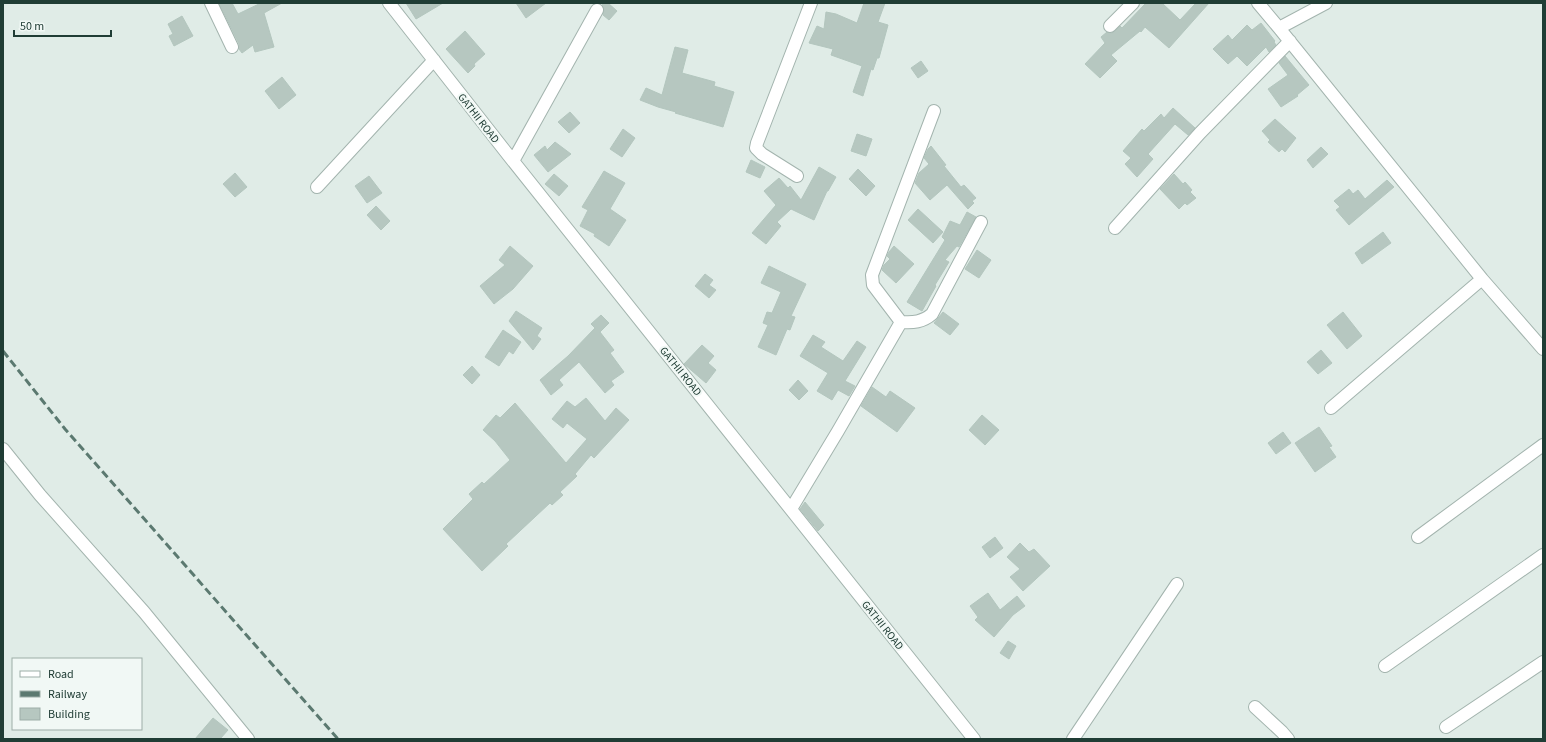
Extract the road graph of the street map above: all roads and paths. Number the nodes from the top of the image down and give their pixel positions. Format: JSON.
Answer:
{"nodes":[{"id":1,"x":211,"y":3,"type":"edge"},
{"id":2,"x":389,"y":3,"type":"edge"},
{"id":3,"x":811,"y":3,"type":"edge"},
{"id":4,"x":1133,"y":3,"type":"edge"},
{"id":5,"x":1258,"y":3,"type":"edge"},
{"id":6,"x":1326,"y":3,"type":"edge"},
{"id":7,"x":597,"y":10,"type":"dead end"},
{"id":8,"x":1110,"y":26,"type":"dead end"},
{"id":9,"x":1279,"y":28,"type":"junction"},
{"id":10,"x":1290,"y":41,"type":"junction"},
{"id":11,"x":232,"y":47,"type":"dead end"},
{"id":12,"x":434,"y":60,"type":"junction"},
{"id":13,"x":934,"y":111,"type":"dead end"},
{"id":14,"x":513,"y":161,"type":"junction"},
{"id":15,"x":797,"y":176,"type":"dead end"},
{"id":16,"x":317,"y":187,"type":"dead end"},
{"id":17,"x":982,"y":222,"type":"dead end"},
{"id":18,"x":1115,"y":228,"type":"dead end"},
{"id":19,"x":1482,"y":278,"type":"junction"},
{"id":20,"x":901,"y":322,"type":"junction"},
{"id":21,"x":1543,"y":348,"type":"edge"},
{"id":22,"x":1331,"y":408,"type":"dead end"},
{"id":23,"x":1543,"y":445,"type":"edge"},
{"id":24,"x":3,"y":449,"type":"edge"},
{"id":25,"x":791,"y":509,"type":"junction"},
{"id":26,"x":1418,"y":537,"type":"dead end"},
{"id":27,"x":1543,"y":555,"type":"edge"},
{"id":28,"x":1177,"y":584,"type":"dead end"},
{"id":29,"x":1543,"y":662,"type":"edge"},
{"id":30,"x":1385,"y":666,"type":"dead end"},
{"id":31,"x":1255,"y":707,"type":"dead end"},
{"id":32,"x":1446,"y":727,"type":"dead end"},
{"id":33,"x":248,"y":739,"type":"edge"},
{"id":34,"x":974,"y":739,"type":"edge"},
{"id":35,"x":1073,"y":739,"type":"edge"},
{"id":36,"x":1288,"y":739,"type":"edge"}],
"edges":[{"from":1,"to":11,"type":"street"},
{"from":2,"to":12,"type":"street","name":"GATHII ROAD"},
{"from":3,"to":15,"type":"street"},
{"from":4,"to":8,"type":"street"},
{"from":5,"to":9,"type":"street"},
{"from":6,"to":9,"type":"street"},
{"from":7,"to":14,"type":"street"},
{"from":9,"to":10,"type":"street"},
{"from":10,"to":18,"type":"street"},
{"from":10,"to":19,"type":"street"},
{"from":12,"to":14,"type":"street","name":"GATHII ROAD"},
{"from":12,"to":16,"type":"street"},
{"from":13,"to":20,"type":"street"},
{"from":14,"to":25,"type":"street","name":"GATHII ROAD"},
{"from":17,"to":20,"type":"street"},
{"from":19,"to":21,"type":"street"},
{"from":19,"to":22,"type":"street"},
{"from":20,"to":25,"type":"street"},
{"from":23,"to":26,"type":"street"},
{"from":24,"to":33,"type":"street"},
{"from":25,"to":34,"type":"street","name":"GATHII ROAD"},
{"from":27,"to":30,"type":"street"},
{"from":28,"to":35,"type":"street"},
{"from":29,"to":32,"type":"street"},
{"from":31,"to":36,"type":"street"}]}
